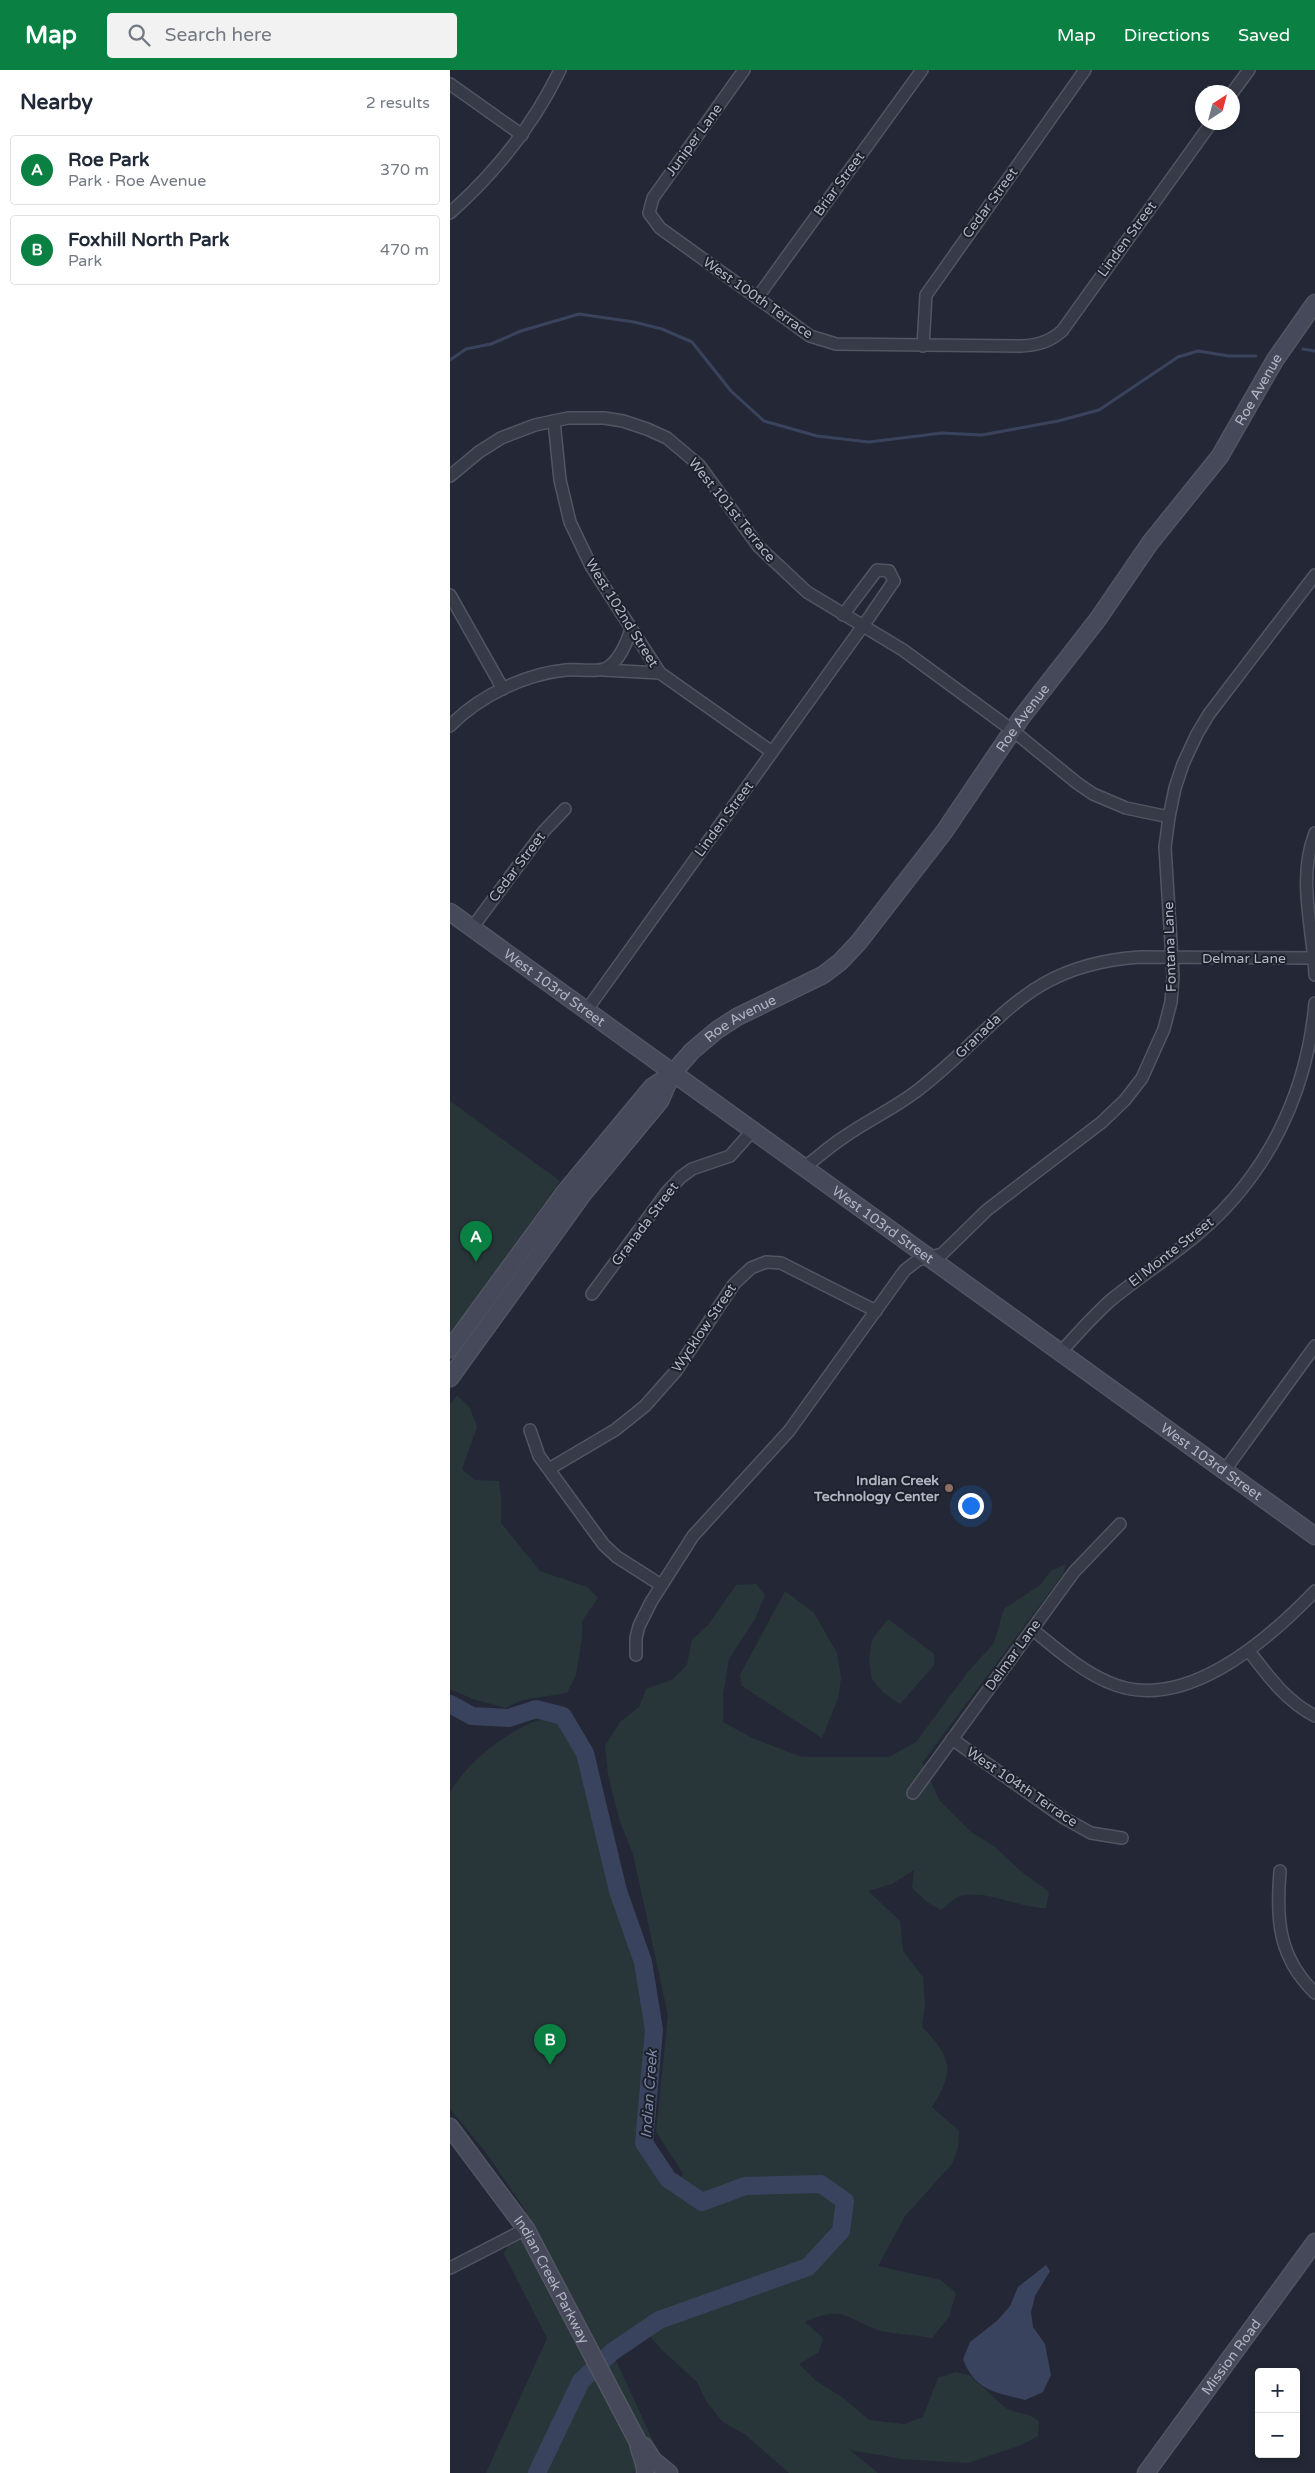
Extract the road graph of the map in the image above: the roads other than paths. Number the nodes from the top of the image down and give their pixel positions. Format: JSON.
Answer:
{"nodes":[{"id":1,"x":560,"y":70,"type":"edge"},
{"id":2,"x":744,"y":70,"type":"edge"},
{"id":3,"x":922,"y":70,"type":"edge"},
{"id":4,"x":1085,"y":70,"type":"edge"},
{"id":5,"x":1249,"y":70,"type":"edge"},
{"id":6,"x":450,"y":84,"type":"edge"},
{"id":7,"x":1238,"y":85,"type":"edge"},
{"id":8,"x":1206,"y":130,"type":"edge"},
{"id":9,"x":522,"y":135,"type":"junction"},
{"id":10,"x":649,"y":212,"type":"joint"},
{"id":11,"x":450,"y":213,"type":"edge"},
{"id":12,"x":757,"y":298,"type":"junction"},
{"id":13,"x":1315,"y":303,"type":"edge"},
{"id":14,"x":1034,"y":345,"type":"joint"},
{"id":15,"x":923,"y":346,"type":"junction"},
{"id":16,"x":554,"y":421,"type":"junction"},
{"id":17,"x":450,"y":476,"type":"edge"},
{"id":18,"x":1315,"y":575,"type":"edge"},
{"id":19,"x":450,"y":595,"type":"edge"},
{"id":20,"x":843,"y":614,"type":"junction"},
{"id":21,"x":862,"y":627,"type":"junction"},
{"id":22,"x":631,"y":629,"type":"junction"},
{"id":23,"x":604,"y":670,"type":"junction"},
{"id":24,"x":660,"y":673,"type":"junction"},
{"id":25,"x":503,"y":689,"type":"junction"},
{"id":26,"x":450,"y":726,"type":"edge"},
{"id":27,"x":1012,"y":730,"type":"junction"},
{"id":28,"x":772,"y":752,"type":"junction"},
{"id":29,"x":566,"y":809,"type":"dead end"},
{"id":30,"x":1169,"y":817,"type":"junction"},
{"id":31,"x":1315,"y":833,"type":"edge"},
{"id":32,"x":450,"y":912,"type":"edge"},
{"id":33,"x":472,"y":928,"type":"junction"},
{"id":34,"x":1172,"y":958,"type":"junction"},
{"id":35,"x":1315,"y":958,"type":"edge"},
{"id":36,"x":1315,"y":975,"type":"edge"},
{"id":37,"x":1315,"y":1002,"type":"edge"},
{"id":38,"x":586,"y":1011,"type":"junction"},
{"id":39,"x":672,"y":1074,"type":"junction"},
{"id":40,"x":754,"y":1130,"type":"junction"},
{"id":41,"x":805,"y":1167,"type":"junction"},
{"id":42,"x":929,"y":1257,"type":"junction"},
{"id":43,"x":592,"y":1294,"type":"dead end"},
{"id":44,"x":876,"y":1311,"type":"junction"},
{"id":45,"x":1315,"y":1346,"type":"edge"},
{"id":46,"x":450,"y":1349,"type":"edge"},
{"id":47,"x":1060,"y":1352,"type":"junction"},
{"id":48,"x":450,"y":1378,"type":"edge"},
{"id":49,"x":530,"y":1430,"type":"dead end"},
{"id":50,"x":549,"y":1469,"type":"junction"},
{"id":51,"x":1225,"y":1470,"type":"junction"},
{"id":52,"x":1120,"y":1524,"type":"dead end"},
{"id":53,"x":1315,"y":1536,"type":"edge"},
{"id":54,"x":662,"y":1586,"type":"junction"},
{"id":55,"x":1315,"y":1591,"type":"edge"},
{"id":56,"x":1033,"y":1630,"type":"junction"},
{"id":57,"x":1249,"y":1651,"type":"junction"},
{"id":58,"x":636,"y":1656,"type":"dead end"},
{"id":59,"x":1315,"y":1716,"type":"edge"},
{"id":60,"x":952,"y":1739,"type":"junction"},
{"id":61,"x":913,"y":1793,"type":"dead end"},
{"id":62,"x":1122,"y":1838,"type":"dead end"},
{"id":63,"x":1280,"y":1871,"type":"dead end"},
{"id":64,"x":1315,"y":1993,"type":"edge"},
{"id":65,"x":450,"y":2126,"type":"edge"},
{"id":66,"x":526,"y":2230,"type":"junction"},
{"id":67,"x":1315,"y":2242,"type":"edge"},
{"id":68,"x":450,"y":2268,"type":"edge"},
{"id":69,"x":638,"y":2442,"type":"junction"},
{"id":70,"x":646,"y":2473,"type":"edge"},
{"id":71,"x":669,"y":2473,"type":"edge"},
{"id":72,"x":1146,"y":2473,"type":"edge"}],
"edges":[{"from":1,"to":9,"type":"street"},
{"from":2,"to":10,"type":"street","name":"Juniper Lane"},
{"from":3,"to":12,"type":"street","name":"Briar Street"},
{"from":4,"to":15,"type":"street","name":"Cedar Street"},
{"from":5,"to":7,"type":"street"},
{"from":6,"to":9,"type":"street"},
{"from":8,"to":14,"type":"street","name":"Linden Street"},
{"from":9,"to":11,"type":"street"},
{"from":10,"to":12,"type":"street","name":"West 100th Terrace"},
{"from":12,"to":15,"type":"street","name":"West 100th Terrace"},
{"from":13,"to":27,"type":"main road","name":"Roe Avenue"},
{"from":14,"to":15,"type":"street","name":"West 100th Terrace"},
{"from":16,"to":17,"type":"street","name":"West 101st Terrace"},
{"from":16,"to":20,"type":"street","name":"West 101st Terrace"},
{"from":16,"to":22,"type":"street","name":"West 102nd Street"},
{"from":18,"to":30,"type":"street","name":"Fontana Lane"},
{"from":19,"to":25,"type":"street"},
{"from":20,"to":21,"type":"street","name":"West 101st Terrace"},
{"from":20,"to":21,"type":"street"},
{"from":21,"to":27,"type":"street","name":"West 101st Terrace"},
{"from":21,"to":28,"type":"street","name":"Linden Street"},
{"from":22,"to":23,"type":"street"},
{"from":22,"to":24,"type":"street","name":"West 102nd Street"},
{"from":23,"to":24,"type":"street"},
{"from":23,"to":25,"type":"street"},
{"from":24,"to":28,"type":"street","name":"West 102nd Street"},
{"from":25,"to":26,"type":"street"},
{"from":27,"to":30,"type":"street","name":"West 101st Terrace"},
{"from":27,"to":39,"type":"main road","name":"Roe Avenue"},
{"from":28,"to":38,"type":"street","name":"Linden Street"},
{"from":29,"to":33,"type":"street","name":"Cedar Street"},
{"from":30,"to":34,"type":"street","name":"Fontana Lane"},
{"from":31,"to":35,"type":"street"},
{"from":32,"to":33,"type":"main road","name":"West 103rd Street"},
{"from":33,"to":38,"type":"main road","name":"West 103rd Street"},
{"from":34,"to":35,"type":"street","name":"Delmar Lane"},
{"from":34,"to":41,"type":"street","name":"Granada"},
{"from":34,"to":42,"type":"street","name":"Fontana Lane"},
{"from":35,"to":36,"type":"street"},
{"from":37,"to":47,"type":"street","name":"El Monte Street"},
{"from":38,"to":39,"type":"main road","name":"West 103rd Street"},
{"from":39,"to":40,"type":"main road","name":"West 103rd Street"},
{"from":39,"to":46,"type":"main road","name":"Roe Avenue"},
{"from":39,"to":48,"type":"main road","name":"Roe Avenue"},
{"from":40,"to":41,"type":"main road","name":"West 103rd Street"},
{"from":40,"to":43,"type":"street","name":"Granada Street"},
{"from":41,"to":42,"type":"main road","name":"West 103rd Street"},
{"from":42,"to":44,"type":"street"},
{"from":42,"to":47,"type":"main road","name":"West 103rd Street"},
{"from":44,"to":50,"type":"street","name":"Wycklow Street"},
{"from":44,"to":54,"type":"street"},
{"from":45,"to":51,"type":"street"},
{"from":47,"to":51,"type":"main road","name":"West 103rd Street"},
{"from":49,"to":50,"type":"street"},
{"from":50,"to":54,"type":"street"},
{"from":51,"to":53,"type":"main road","name":"West 103rd Street"},
{"from":52,"to":56,"type":"street","name":"Delmar Lane"},
{"from":54,"to":58,"type":"street"},
{"from":55,"to":57,"type":"street"},
{"from":56,"to":57,"type":"street"},
{"from":56,"to":60,"type":"street","name":"Delmar Lane"},
{"from":57,"to":59,"type":"street"},
{"from":60,"to":61,"type":"street","name":"Delmar Lane"},
{"from":60,"to":62,"type":"street","name":"West 104th Terrace"},
{"from":63,"to":64,"type":"street"},
{"from":65,"to":66,"type":"main road","name":"Indian Creek Parkway"},
{"from":66,"to":68,"type":"street"},
{"from":66,"to":69,"type":"main road","name":"Indian Creek Parkway"},
{"from":67,"to":72,"type":"main road","name":"Mission Road"},
{"from":69,"to":70,"type":"main road","name":"Indian Creek Parkway"},
{"from":69,"to":71,"type":"main road","name":"Indian Creek Parkway"}]}
